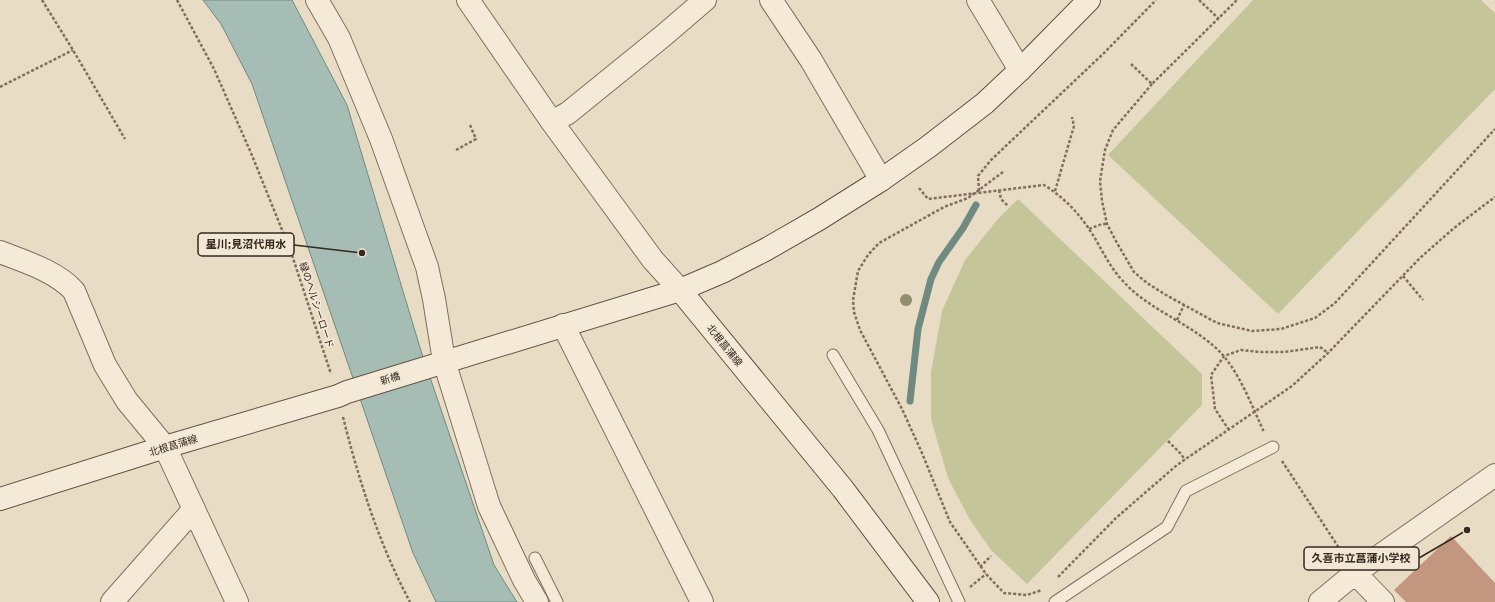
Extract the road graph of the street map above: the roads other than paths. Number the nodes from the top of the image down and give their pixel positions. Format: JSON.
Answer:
{"nodes":[{"id":1,"x":316,"y":0,"type":"edge"},
{"id":2,"x":468,"y":0,"type":"edge"},
{"id":3,"x":705,"y":0,"type":"edge"},
{"id":4,"x":771,"y":0,"type":"edge"},
{"id":5,"x":978,"y":0,"type":"edge"},
{"id":6,"x":1088,"y":0,"type":"edge"},
{"id":7,"x":1020,"y":70,"type":"junction"},
{"id":8,"x":552,"y":122,"type":"junction"},
{"id":9,"x":881,"y":180,"type":"junction"},
{"id":10,"x":0,"y":252,"type":"edge"},
{"id":11,"x":680,"y":290,"type":"junction"},
{"id":12,"x":563,"y":325,"type":"junction"},
{"id":13,"x":833,"y":355,"type":"dead end"},
{"id":14,"x":439,"y":363,"type":"junction"},
{"id":15,"x":342,"y":394,"type":"joint"},
{"id":16,"x":165,"y":447,"type":"junction"},
{"id":17,"x":1273,"y":447,"type":"road end"},
{"id":18,"x":1495,"y":475,"type":"edge"},
{"id":19,"x":0,"y":499,"type":"edge"},
{"id":20,"x":194,"y":509,"type":"junction"},
{"id":21,"x":535,"y":558,"type":"dead end"},
{"id":22,"x":1355,"y":573,"type":"junction"},
{"id":23,"x":112,"y":602,"type":"edge"},
{"id":24,"x":236,"y":602,"type":"edge"},
{"id":25,"x":537,"y":602,"type":"edge"},
{"id":26,"x":557,"y":602,"type":"edge"},
{"id":27,"x":702,"y":602,"type":"edge"},
{"id":28,"x":928,"y":602,"type":"edge"},
{"id":29,"x":959,"y":602,"type":"edge"},
{"id":30,"x":1055,"y":602,"type":"edge"},
{"id":31,"x":1320,"y":602,"type":"edge"},
{"id":32,"x":1383,"y":602,"type":"edge"}],
"edges":[{"from":1,"to":14,"type":"street"},
{"from":2,"to":8,"type":"street","name":"北根菖蒲線"},
{"from":3,"to":8,"type":"street"},
{"from":4,"to":9,"type":"street"},
{"from":5,"to":7,"type":"street"},
{"from":6,"to":7,"type":"street"},
{"from":7,"to":9,"type":"street"},
{"from":8,"to":11,"type":"street","name":"北根菖蒲線"},
{"from":9,"to":11,"type":"street"},
{"from":10,"to":16,"type":"street"},
{"from":11,"to":12,"type":"street"},
{"from":11,"to":28,"type":"street","name":"北根菖蒲線"},
{"from":12,"to":14,"type":"street"},
{"from":12,"to":27,"type":"street"},
{"from":13,"to":29,"type":"lane"},
{"from":14,"to":15,"type":"street","name":"新橋"},
{"from":14,"to":25,"type":"street"},
{"from":15,"to":16,"type":"street","name":"北根菖蒲線"},
{"from":16,"to":19,"type":"street","name":"北根菖蒲線"},
{"from":16,"to":20,"type":"street"},
{"from":17,"to":30,"type":"lane"},
{"from":18,"to":22,"type":"street"},
{"from":20,"to":23,"type":"street"},
{"from":20,"to":24,"type":"street"},
{"from":21,"to":26,"type":"lane"},
{"from":22,"to":31,"type":"street"},
{"from":22,"to":32,"type":"street"}]}
